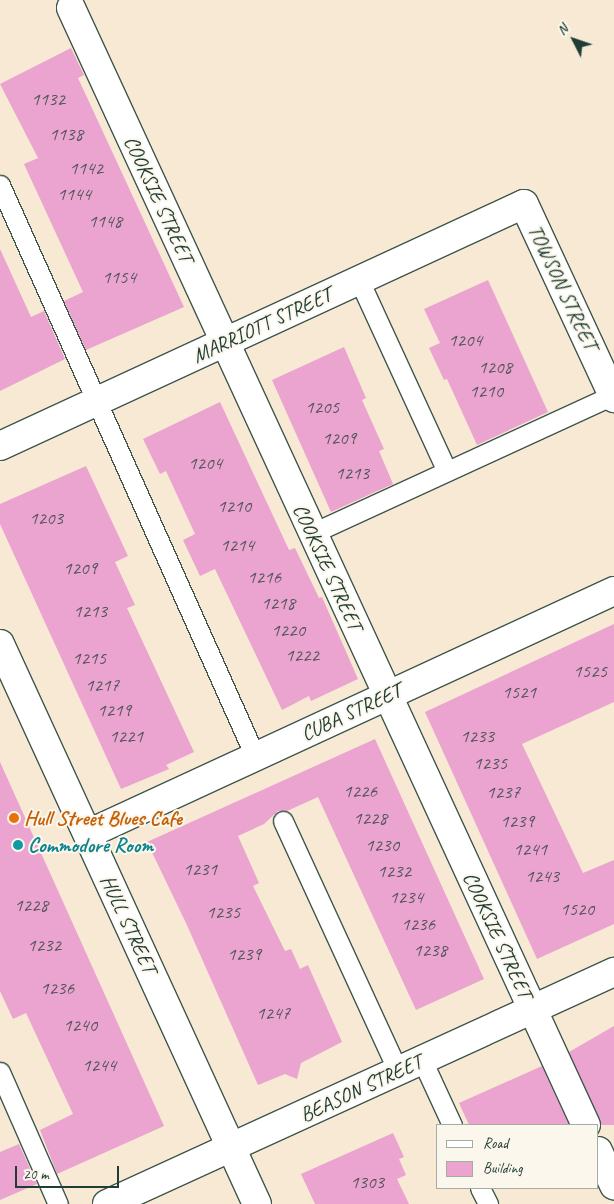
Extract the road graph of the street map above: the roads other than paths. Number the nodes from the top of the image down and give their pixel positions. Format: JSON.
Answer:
{"nodes":[{"id":1,"x":71,"y":8,"type":"dead end"},
{"id":2,"x":0,"y":184,"type":"edge"},
{"id":3,"x":524,"y":204,"type":"joint"},
{"id":4,"x":359,"y":280,"type":"junction"},
{"id":5,"x":225,"y":342,"type":"junction"},
{"id":6,"x":613,"y":396,"type":"edge"},
{"id":7,"x":97,"y":402,"type":"junction"},
{"id":8,"x":0,"y":446,"type":"edge"},
{"id":9,"x":447,"y":472,"type":"junction"},
{"id":10,"x":313,"y":533,"type":"junction"},
{"id":11,"x":614,"y":591,"type":"edge"},
{"id":12,"x":0,"y":644,"type":"edge"},
{"id":13,"x":388,"y":695,"type":"junction"},
{"id":14,"x":255,"y":756,"type":"junction"},
{"id":15,"x":283,"y":821,"type":"dead end"},
{"id":16,"x":88,"y":834,"type":"junction"},
{"id":17,"x":614,"y":972,"type":"edge"},
{"id":18,"x":532,"y":1009,"type":"junction"},
{"id":19,"x":422,"y":1060,"type":"junction"},
{"id":20,"x":398,"y":1071,"type":"junction"},
{"id":21,"x":0,"y":1072,"type":"edge"},
{"id":22,"x":452,"y":1124,"type":"edge"},
{"id":23,"x":586,"y":1124,"type":"edge"},
{"id":24,"x":231,"y":1147,"type":"junction"},
{"id":25,"x":599,"y":1153,"type":"edge"},
{"id":26,"x":614,"y":1186,"type":"edge"},
{"id":27,"x":480,"y":1189,"type":"edge"},
{"id":28,"x":58,"y":1204,"type":"edge"},
{"id":29,"x":107,"y":1204,"type":"edge"},
{"id":30,"x":257,"y":1204,"type":"edge"},
{"id":31,"x":488,"y":1204,"type":"edge"}],
"edges":[{"from":1,"to":5,"type":"street","name":"COOKSIE STREET"},
{"from":2,"to":7,"type":"lane"},
{"from":3,"to":4,"type":"street","name":"MARRIOTT STREET"},
{"from":3,"to":6,"type":"street","name":"TOWSON STREET"},
{"from":4,"to":5,"type":"street","name":"MARRIOTT STREET"},
{"from":4,"to":9,"type":"lane"},
{"from":5,"to":7,"type":"street","name":"MARRIOTT STREET"},
{"from":5,"to":10,"type":"street","name":"COOKSIE STREET"},
{"from":6,"to":9,"type":"lane"},
{"from":7,"to":8,"type":"street","name":"MARRIOTT STREET"},
{"from":7,"to":14,"type":"lane"},
{"from":9,"to":10,"type":"lane"},
{"from":10,"to":13,"type":"street","name":"COOKSIE STREET"},
{"from":11,"to":13,"type":"street","name":"CUBA STREET"},
{"from":12,"to":16,"type":"street","name":"HULL STREET"},
{"from":13,"to":14,"type":"street","name":"CUBA STREET"},
{"from":13,"to":18,"type":"street","name":"COOKSIE STREET"},
{"from":14,"to":16,"type":"street","name":"CUBA STREET"},
{"from":15,"to":20,"type":"lane"},
{"from":16,"to":24,"type":"street","name":"HULL STREET"},
{"from":17,"to":18,"type":"street","name":"BEASON STREET"},
{"from":18,"to":19,"type":"street","name":"BEASON STREET"},
{"from":18,"to":23,"type":"street","name":"COOKSIE STREET"},
{"from":19,"to":20,"type":"street","name":"BEASON STREET"},
{"from":19,"to":22,"type":"lane"},
{"from":20,"to":24,"type":"street","name":"BEASON STREET"},
{"from":21,"to":28,"type":"lane"},
{"from":24,"to":29,"type":"street","name":"BEASON STREET"},
{"from":24,"to":30,"type":"street","name":"HULL STREET"},
{"from":25,"to":26,"type":"street"},
{"from":27,"to":31,"type":"lane"}]}
